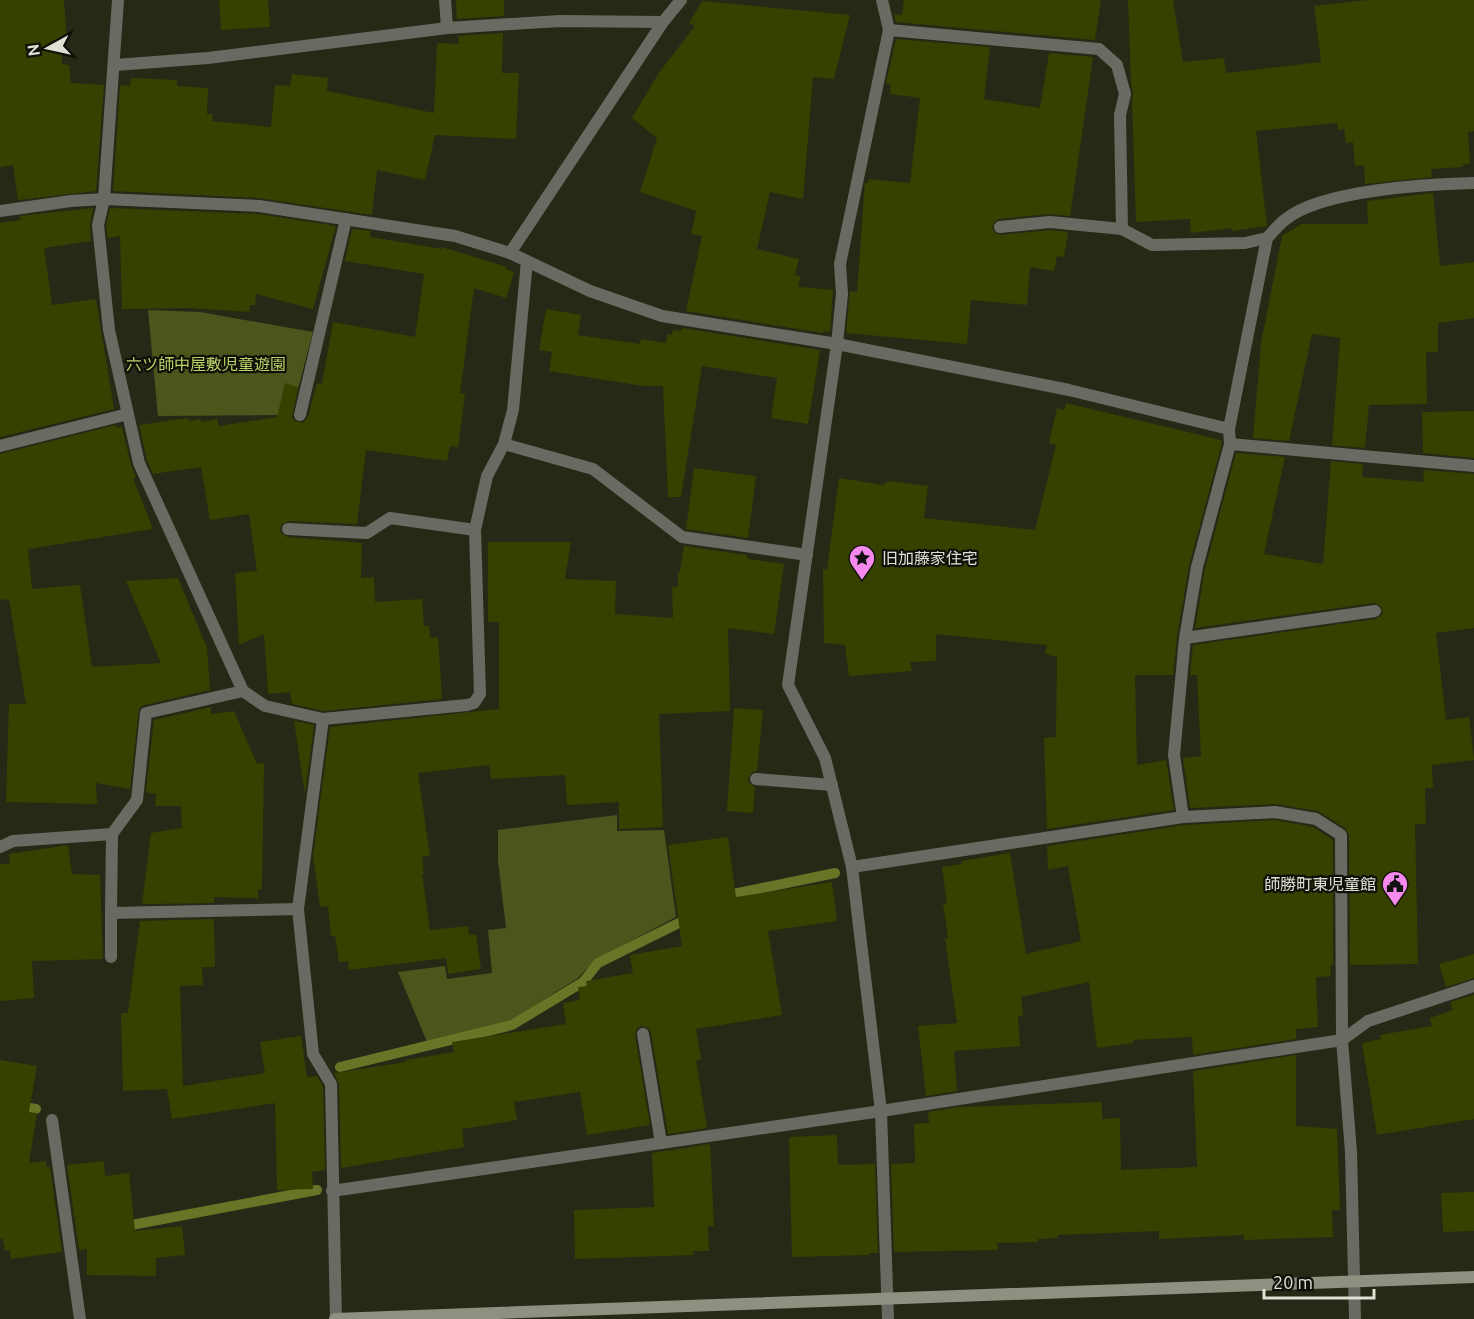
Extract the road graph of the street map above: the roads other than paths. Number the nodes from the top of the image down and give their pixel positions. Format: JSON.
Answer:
{"nodes":[{"id":1,"x":118,"y":0,"type":"edge"},
{"id":2,"x":445,"y":0,"type":"edge"},
{"id":3,"x":882,"y":0,"type":"edge"},
{"id":4,"x":678,"y":2,"type":"edge"},
{"id":5,"x":663,"y":22,"type":"junction"},
{"id":6,"x":447,"y":28,"type":"junction"},
{"id":7,"x":889,"y":30,"type":"junction"},
{"id":8,"x":115,"y":65,"type":"junction"},
{"id":9,"x":1474,"y":183,"type":"edge"},
{"id":10,"x":104,"y":199,"type":"junction"},
{"id":11,"x":0,"y":212,"type":"edge"},
{"id":12,"x":346,"y":219,"type":"junction"},
{"id":13,"x":1000,"y":227,"type":"dead end"},
{"id":14,"x":1122,"y":229,"type":"junction"},
{"id":15,"x":1267,"y":238,"type":"junction"},
{"id":16,"x":510,"y":253,"type":"junction"},
{"id":17,"x":527,"y":261,"type":"junction"},
{"id":18,"x":837,"y":344,"type":"junction"},
{"id":19,"x":128,"y":414,"type":"junction"},
{"id":20,"x":300,"y":415,"type":"dead end"},
{"id":21,"x":1229,"y":429,"type":"junction"},
{"id":22,"x":504,"y":444,"type":"junction"},
{"id":23,"x":1230,"y":444,"type":"junction"},
{"id":24,"x":0,"y":446,"type":"edge"},
{"id":25,"x":1474,"y":466,"type":"edge"},
{"id":26,"x":288,"y":529,"type":"dead end"},
{"id":27,"x":475,"y":530,"type":"junction"},
{"id":28,"x":807,"y":555,"type":"junction"},
{"id":29,"x":1375,"y":611,"type":"dead end"},
{"id":30,"x":1185,"y":638,"type":"junction"},
{"id":31,"x":243,"y":691,"type":"junction"},
{"id":32,"x":323,"y":719,"type":"junction"},
{"id":33,"x":756,"y":779,"type":"dead end"},
{"id":34,"x":832,"y":785,"type":"junction"},
{"id":35,"x":1183,"y":818,"type":"junction"},
{"id":36,"x":112,"y":834,"type":"junction"},
{"id":37,"x":0,"y":847,"type":"edge"},
{"id":38,"x":852,"y":867,"type":"junction"},
{"id":39,"x":298,"y":909,"type":"junction"},
{"id":40,"x":111,"y":913,"type":"junction"},
{"id":41,"x":111,"y":957,"type":"dead end"},
{"id":42,"x":1474,"y":986,"type":"edge"},
{"id":43,"x":643,"y":1034,"type":"dead end"},
{"id":44,"x":1342,"y":1040,"type":"junction"},
{"id":45,"x":881,"y":1111,"type":"junction"},
{"id":46,"x":52,"y":1120,"type":"dead end"},
{"id":47,"x":661,"y":1143,"type":"junction"},
{"id":48,"x":332,"y":1191,"type":"junction"},
{"id":49,"x":1474,"y":1277,"type":"edge"},
{"id":50,"x":1354,"y":1281,"type":"junction"},
{"id":51,"x":887,"y":1300,"type":"junction"},
{"id":52,"x":80,"y":1319,"type":"edge"},
{"id":53,"x":336,"y":1319,"type":"edge"},
{"id":54,"x":888,"y":1319,"type":"edge"},
{"id":55,"x":1355,"y":1319,"type":"edge"}],
"edges":[{"from":1,"to":8,"type":"street"},
{"from":2,"to":6,"type":"street"},
{"from":3,"to":7,"type":"street"},
{"from":4,"to":5,"type":"street"},
{"from":5,"to":6,"type":"street"},
{"from":5,"to":16,"type":"street"},
{"from":6,"to":8,"type":"street"},
{"from":7,"to":14,"type":"street"},
{"from":7,"to":18,"type":"street"},
{"from":8,"to":10,"type":"street"},
{"from":9,"to":15,"type":"street"},
{"from":10,"to":11,"type":"street"},
{"from":10,"to":12,"type":"street"},
{"from":10,"to":19,"type":"street"},
{"from":12,"to":16,"type":"street"},
{"from":12,"to":20,"type":"street"},
{"from":13,"to":14,"type":"street"},
{"from":14,"to":15,"type":"street"},
{"from":15,"to":21,"type":"street"},
{"from":16,"to":17,"type":"street"},
{"from":17,"to":18,"type":"street"},
{"from":17,"to":22,"type":"street"},
{"from":18,"to":21,"type":"street"},
{"from":18,"to":28,"type":"street"},
{"from":19,"to":24,"type":"street"},
{"from":19,"to":31,"type":"street"},
{"from":21,"to":23,"type":"street"},
{"from":22,"to":27,"type":"street"},
{"from":22,"to":28,"type":"street"},
{"from":23,"to":25,"type":"street"},
{"from":23,"to":30,"type":"street"},
{"from":26,"to":27,"type":"street"},
{"from":27,"to":32,"type":"street"},
{"from":28,"to":34,"type":"street"},
{"from":29,"to":30,"type":"street"},
{"from":30,"to":35,"type":"street"},
{"from":31,"to":32,"type":"street"},
{"from":31,"to":36,"type":"street"},
{"from":32,"to":39,"type":"street"},
{"from":33,"to":34,"type":"street"},
{"from":34,"to":38,"type":"street"},
{"from":35,"to":38,"type":"street"},
{"from":35,"to":44,"type":"street"},
{"from":36,"to":37,"type":"street"},
{"from":36,"to":40,"type":"street"},
{"from":38,"to":45,"type":"street"},
{"from":39,"to":40,"type":"street"},
{"from":39,"to":48,"type":"street"},
{"from":40,"to":41,"type":"street"},
{"from":42,"to":44,"type":"street"},
{"from":43,"to":47,"type":"street"},
{"from":44,"to":45,"type":"street"},
{"from":44,"to":50,"type":"street"},
{"from":45,"to":47,"type":"street"},
{"from":45,"to":51,"type":"street"},
{"from":46,"to":52,"type":"street"},
{"from":47,"to":48,"type":"street"},
{"from":48,"to":53,"type":"street"},
{"from":49,"to":50,"type":"street"},
{"from":50,"to":51,"type":"street"},
{"from":50,"to":55,"type":"street"},
{"from":51,"to":53,"type":"street"},
{"from":51,"to":54,"type":"street"}]}
